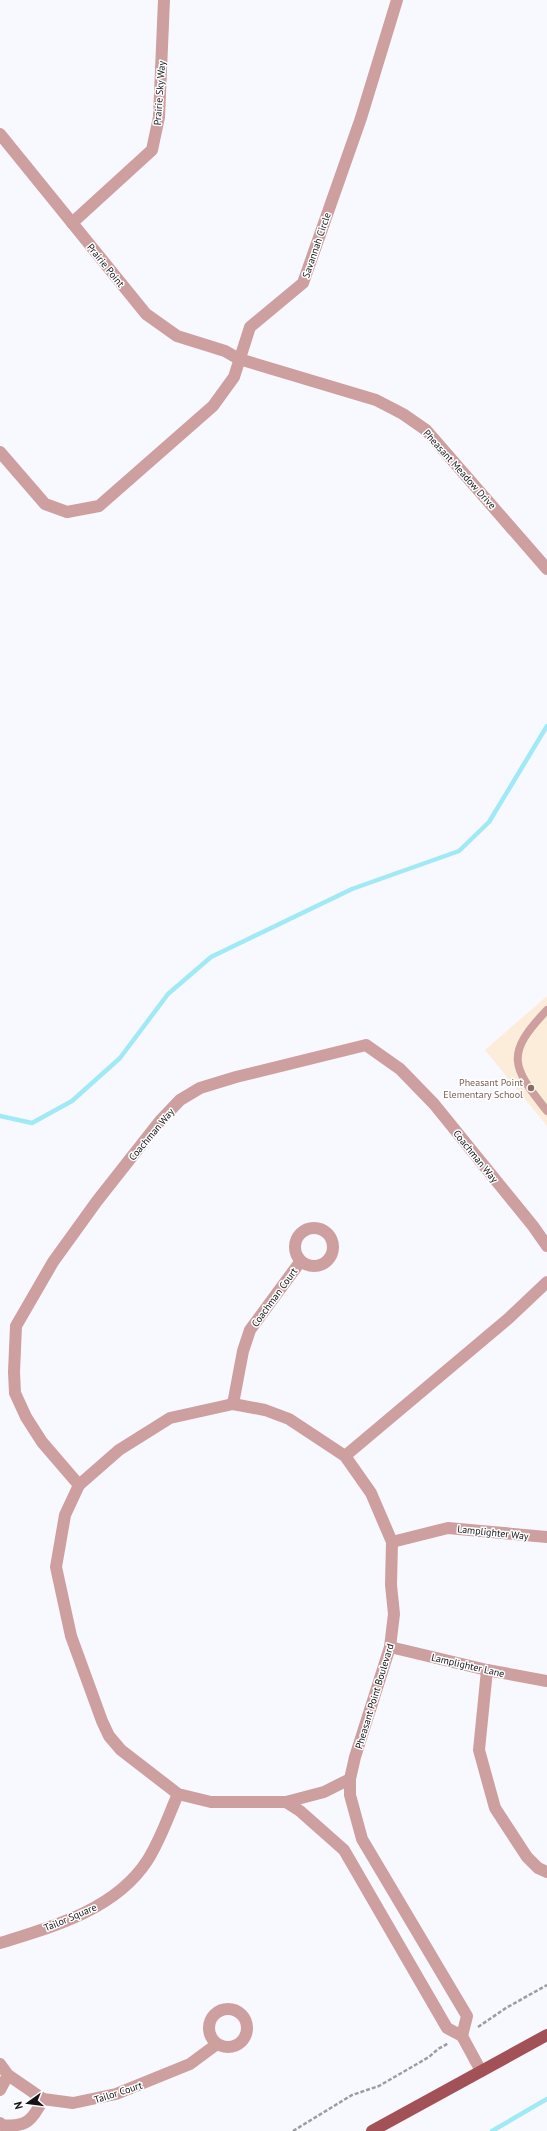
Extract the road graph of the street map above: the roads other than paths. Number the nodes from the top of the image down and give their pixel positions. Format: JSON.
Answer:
{"nodes":[{"id":1,"x":164,"y":0,"type":"edge"},
{"id":2,"x":397,"y":0,"type":"edge"},
{"id":3,"x":0,"y":134,"type":"edge"},
{"id":4,"x":72,"y":223,"type":"junction"},
{"id":5,"x":240,"y":359,"type":"junction"},
{"id":6,"x":0,"y":452,"type":"edge"},
{"id":7,"x":547,"y":569,"type":"edge"},
{"id":8,"x":547,"y":1010,"type":"edge"},
{"id":9,"x":547,"y":1111,"type":"edge"},
{"id":10,"x":547,"y":1246,"type":"edge"},
{"id":11,"x":300,"y":1262,"type":"dead end"},
{"id":12,"x":547,"y":1282,"type":"edge"},
{"id":13,"x":233,"y":1404,"type":"junction"},
{"id":14,"x":345,"y":1456,"type":"junction"},
{"id":15,"x":79,"y":1485,"type":"junction"},
{"id":16,"x":547,"y":1537,"type":"edge"},
{"id":17,"x":392,"y":1542,"type":"junction"},
{"id":18,"x":390,"y":1647,"type":"junction"},
{"id":19,"x":487,"y":1670,"type":"junction"},
{"id":20,"x":547,"y":1681,"type":"edge"},
{"id":21,"x":350,"y":1779,"type":"junction"},
{"id":22,"x":178,"y":1794,"type":"junction"},
{"id":23,"x":286,"y":1802,"type":"junction"},
{"id":24,"x":362,"y":1839,"type":"junction"},
{"id":25,"x":344,"y":1850,"type":"junction"},
{"id":26,"x":547,"y":1872,"type":"edge"},
{"id":27,"x":403,"y":1910,"type":"junction"},
{"id":28,"x":385,"y":1921,"type":"junction"},
{"id":29,"x":0,"y":1943,"type":"edge"},
{"id":30,"x":547,"y":2034,"type":"edge"},
{"id":31,"x":462,"y":2036,"type":"junction"},
{"id":32,"x":217,"y":2044,"type":"dead end"},
{"id":33,"x":0,"y":2064,"type":"edge"},
{"id":34,"x":481,"y":2071,"type":"junction"},
{"id":35,"x":8,"y":2075,"type":"junction"},
{"id":36,"x":0,"y":2090,"type":"edge"},
{"id":37,"x":43,"y":2099,"type":"junction"},
{"id":38,"x":0,"y":2123,"type":"edge"},
{"id":39,"x":372,"y":2131,"type":"edge"}],
"edges":[{"from":1,"to":4,"type":"street","name":"Prairie Sky Way"},
{"from":2,"to":5,"type":"street","name":"Savannah Circle"},
{"from":3,"to":4,"type":"street","name":"Prairie Point"},
{"from":4,"to":5,"type":"street","name":"Prairie Point"},
{"from":5,"to":6,"type":"street","name":"Savannah Circle"},
{"from":5,"to":7,"type":"street","name":"Pheasant Meadow Drive"},
{"from":8,"to":9,"type":"lane"},
{"from":10,"to":15,"type":"street","name":"Coachman Way"},
{"from":11,"to":13,"type":"street","name":"Coachman Court"},
{"from":12,"to":14,"type":"street"},
{"from":13,"to":14,"type":"street","name":"Pheasant Point Boulevard"},
{"from":13,"to":15,"type":"street","name":"Pheasant Point Boulevard"},
{"from":14,"to":17,"type":"street","name":"Pheasant Point Boulevard"},
{"from":15,"to":22,"type":"street","name":"Pheasant Point Boulevard"},
{"from":16,"to":17,"type":"street","name":"Lamplighter Way"},
{"from":17,"to":18,"type":"street","name":"Pheasant Point Boulevard"},
{"from":18,"to":19,"type":"street","name":"Lamplighter Lane"},
{"from":18,"to":21,"type":"street","name":"Pheasant Point Boulevard"},
{"from":19,"to":20,"type":"street","name":"Lamplighter Lane"},
{"from":19,"to":26,"type":"street"},
{"from":21,"to":23,"type":"street","name":"Pheasant Point Boulevard"},
{"from":21,"to":24,"type":"street","name":"Pheasant Point Boulevard"},
{"from":22,"to":23,"type":"street","name":"Pheasant Point Boulevard"},
{"from":22,"to":29,"type":"street","name":"Tailor Square"},
{"from":23,"to":25,"type":"street"},
{"from":24,"to":25,"type":"street"},
{"from":24,"to":27,"type":"street","name":"Pheasant Point Boulevard"},
{"from":25,"to":28,"type":"street"},
{"from":27,"to":28,"type":"street"},
{"from":27,"to":31,"type":"street","name":"Pheasant Point Boulevard"},
{"from":28,"to":31,"type":"street"},
{"from":30,"to":34,"type":"main road"},
{"from":31,"to":34,"type":"street"},
{"from":32,"to":37,"type":"street","name":"Tailor Court"},
{"from":33,"to":35,"type":"street"},
{"from":34,"to":39,"type":"main road"},
{"from":35,"to":36,"type":"street"},
{"from":35,"to":37,"type":"street"},
{"from":37,"to":38,"type":"street"}]}
